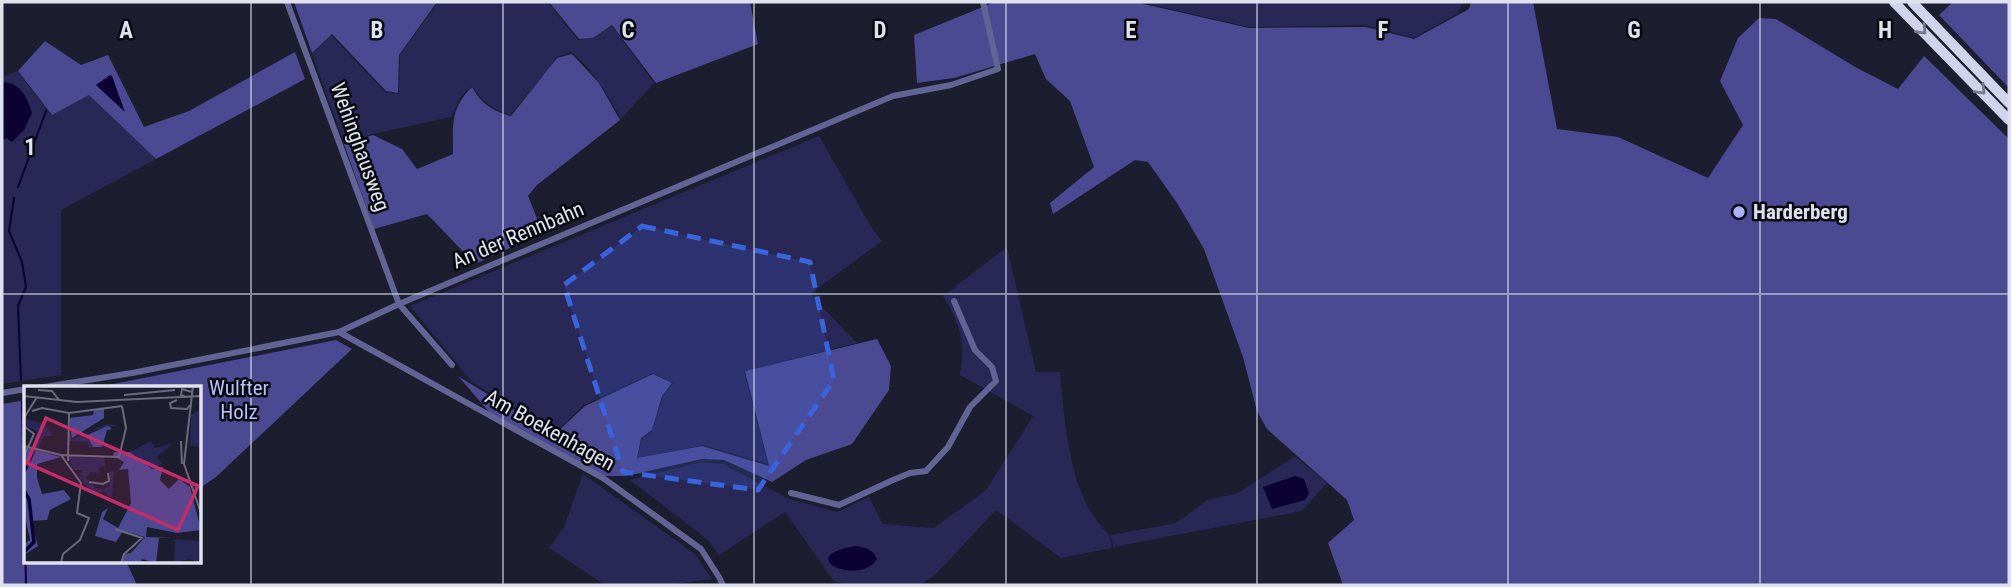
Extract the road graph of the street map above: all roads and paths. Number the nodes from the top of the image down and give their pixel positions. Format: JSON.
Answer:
{"nodes":[{"id":1,"x":287,"y":2,"type":"edge"},
{"id":2,"x":983,"y":2,"type":"edge"},
{"id":3,"x":1894,"y":2,"type":"edge"},
{"id":4,"x":1912,"y":2,"type":"edge"},
{"id":5,"x":2009,"y":103,"type":"edge"},
{"id":6,"x":2009,"y":120,"type":"edge"},
{"id":7,"x":954,"y":301,"type":"dead end"},
{"id":8,"x":399,"y":304,"type":"junction"},
{"id":9,"x":339,"y":332,"type":"junction"},
{"id":10,"x":452,"y":365,"type":"dead end"},
{"id":11,"x":45,"y":386,"type":"edge"},
{"id":12,"x":24,"y":389,"type":"edge"},
{"id":13,"x":2,"y":393,"type":"edge"},
{"id":14,"x":791,"y":493,"type":"dead end"},
{"id":15,"x":723,"y":585,"type":"edge"}],
"edges":[{"from":1,"to":8,"type":"street","name":"Wehinghausweg"},
{"from":2,"to":8,"type":"street","name":"An der Rennbahn"},
{"from":3,"to":6,"type":"highway","one_way":true},
{"from":4,"to":5,"type":"highway"},
{"from":7,"to":14,"type":"street"},
{"from":8,"to":9,"type":"street","name":"An der Rennbahn"},
{"from":8,"to":10,"type":"street"},
{"from":9,"to":11,"type":"street","name":"An der Rennbahn"},
{"from":9,"to":15,"type":"street","name":"Am Boekenhagen"},
{"from":12,"to":13,"type":"street"}]}
